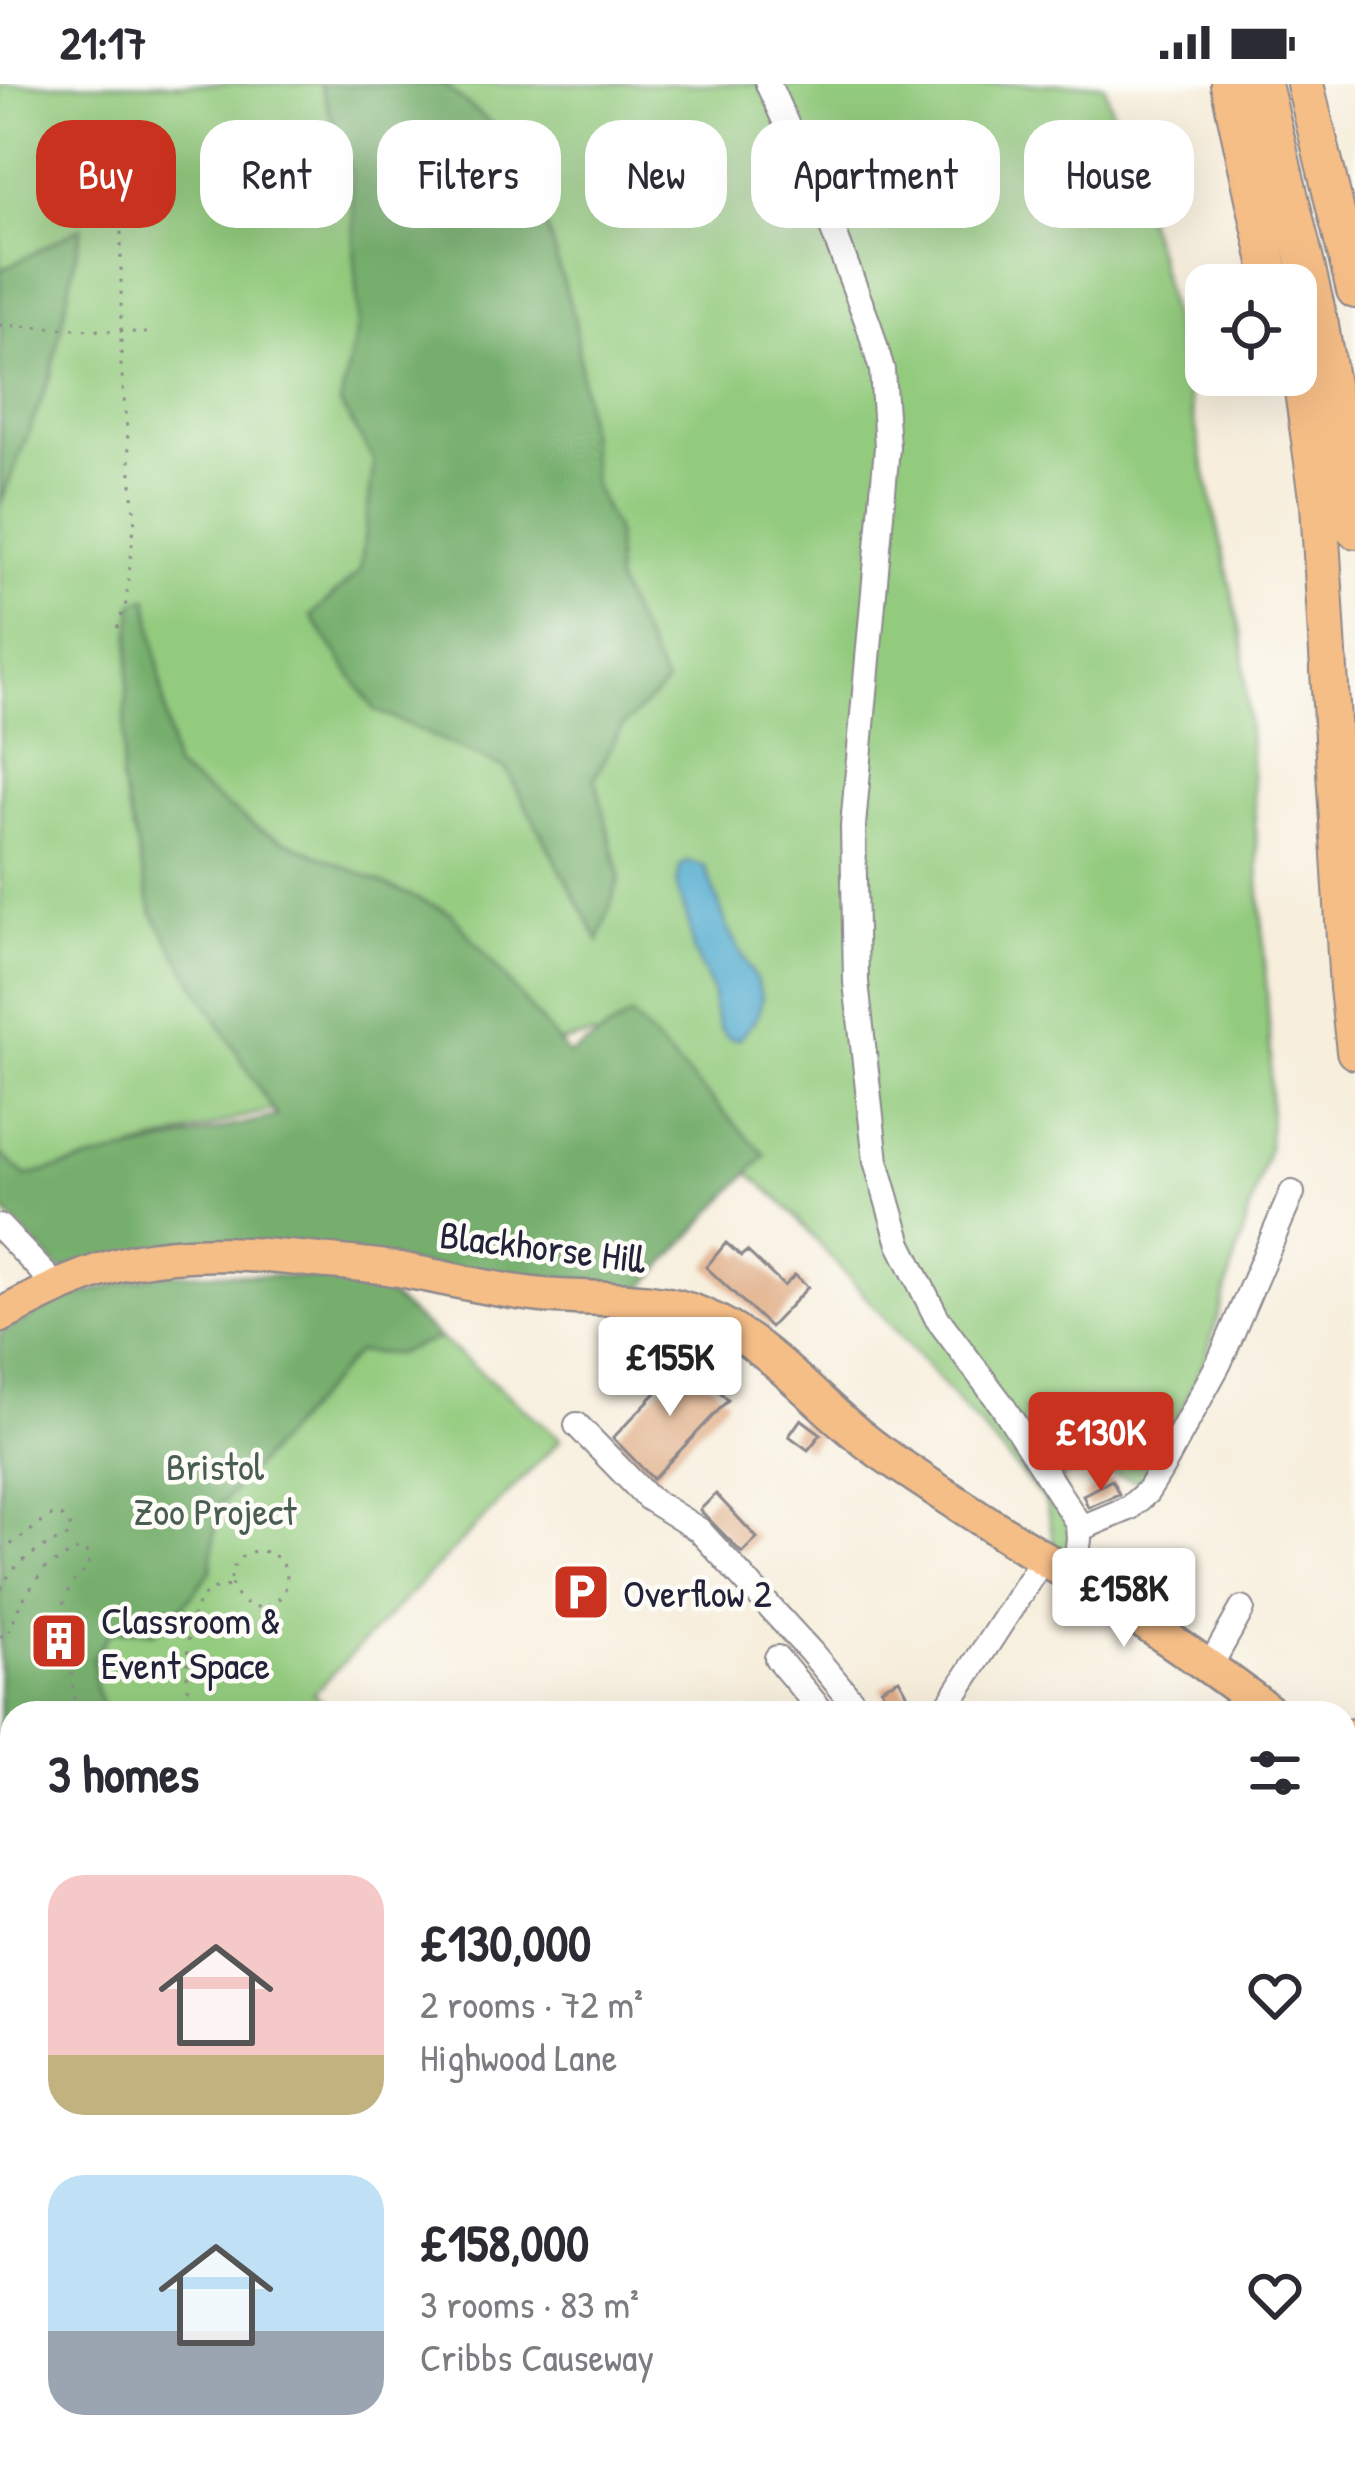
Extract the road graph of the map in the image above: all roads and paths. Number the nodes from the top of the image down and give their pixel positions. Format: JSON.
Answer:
{"nodes":[{"id":1,"x":768,"y":84,"type":"edge"},
{"id":2,"x":1229,"y":84,"type":"edge"},
{"id":3,"x":1261,"y":84,"type":"edge"},
{"id":4,"x":1306,"y":84,"type":"edge"},
{"id":5,"x":121,"y":228,"type":"edge"},
{"id":6,"x":1268,"y":264,"type":"edge"},
{"id":7,"x":1285,"y":264,"type":"edge"},
{"id":8,"x":1354,"y":286,"type":"edge"},
{"id":9,"x":0,"y":326,"type":"edge"},
{"id":10,"x":121,"y":332,"type":"junction"},
{"id":11,"x":149,"y":334,"type":"dead end"},
{"id":12,"x":1296,"y":396,"type":"edge"},
{"id":13,"x":1303,"y":396,"type":"edge"},
{"id":14,"x":1318,"y":504,"type":"junction"},
{"id":15,"x":1355,"y":530,"type":"edge"},
{"id":16,"x":118,"y":628,"type":"dead end"},
{"id":17,"x":1355,"y":1051,"type":"edge"},
{"id":18,"x":1292,"y":1193,"type":"dead end"},
{"id":19,"x":0,"y":1227,"type":"edge"},
{"id":20,"x":56,"y":1286,"type":"junction"},
{"id":21,"x":0,"y":1316,"type":"edge"},
{"id":22,"x":577,"y":1425,"type":"dead end"},
{"id":23,"x":1078,"y":1529,"type":"junction"},
{"id":24,"x":0,"y":1550,"type":"edge"},
{"id":25,"x":1042,"y":1559,"type":"junction"},
{"id":26,"x":1074,"y":1578,"type":"junction"},
{"id":27,"x":231,"y":1586,"type":"junction"},
{"id":28,"x":0,"y":1593,"type":"edge"},
{"id":29,"x":1242,"y":1609,"type":"dead end"},
{"id":30,"x":0,"y":1636,"type":"edge"},
{"id":31,"x":777,"y":1658,"type":"dead end"},
{"id":32,"x":1210,"y":1666,"type":"junction"},
{"id":33,"x":73,"y":1701,"type":"edge"},
{"id":34,"x":188,"y":1701,"type":"edge"},
{"id":35,"x":813,"y":1701,"type":"edge"},
{"id":36,"x":852,"y":1701,"type":"edge"},
{"id":37,"x":952,"y":1701,"type":"edge"},
{"id":38,"x":1255,"y":1701,"type":"edge"}],
"edges":[{"from":1,"to":23,"type":"street"},
{"from":2,"to":6,"type":"highway"},
{"from":3,"to":7,"type":"highway"},
{"from":3,"to":15,"type":"highway"},
{"from":4,"to":8,"type":"highway"},
{"from":5,"to":10,"type":"path"},
{"from":9,"to":10,"type":"path"},
{"from":10,"to":11,"type":"path"},
{"from":10,"to":16,"type":"path"},
{"from":12,"to":14,"type":"highway"},
{"from":13,"to":14,"type":"highway"},
{"from":14,"to":17,"type":"highway"},
{"from":18,"to":23,"type":"street"},
{"from":19,"to":20,"type":"street"},
{"from":20,"to":21,"type":"main road","name":"Blackhorse Hill"},
{"from":20,"to":25,"type":"main road","name":"Blackhorse Hill"},
{"from":22,"to":36,"type":"street"},
{"from":23,"to":26,"type":"street"},
{"from":24,"to":28,"type":"path"},
{"from":25,"to":26,"type":"main road","name":"Blackhorse Hill"},
{"from":25,"to":37,"type":"street"},
{"from":26,"to":32,"type":"main road","name":"Blackhorse Hill"},
{"from":27,"to":27,"type":"path"},
{"from":27,"to":34,"type":"path"},
{"from":29,"to":32,"type":"street"},
{"from":30,"to":33,"type":"path"},
{"from":31,"to":35,"type":"street"},
{"from":32,"to":38,"type":"main road","name":"Blackhorse Hill"}]}
